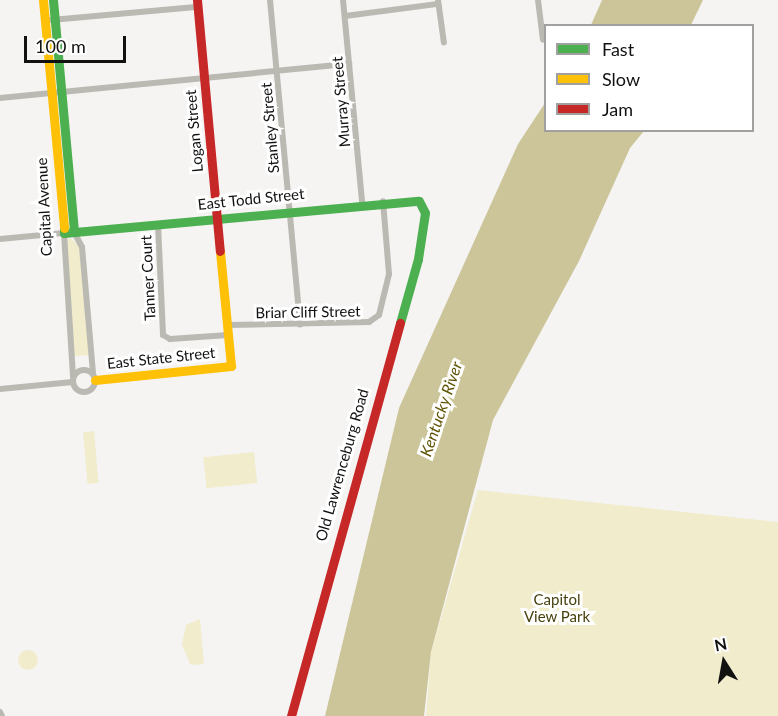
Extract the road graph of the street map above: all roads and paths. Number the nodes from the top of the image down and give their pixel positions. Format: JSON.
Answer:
{"nodes":[{"id":1,"x":43,"y":0,"type":"edge"},
{"id":2,"x":53,"y":0,"type":"edge"},
{"id":3,"x":270,"y":0,"type":"edge"},
{"id":4,"x":343,"y":0,"type":"edge"},
{"id":5,"x":538,"y":0,"type":"edge"},
{"id":6,"x":438,"y":2,"type":"edge"},
{"id":7,"x":198,"y":4,"type":"edge"},
{"id":8,"x":345,"y":16,"type":"junction"},
{"id":9,"x":50,"y":20,"type":"junction"},
{"id":10,"x":543,"y":40,"type":"dead end"},
{"id":11,"x":444,"y":43,"type":"dead end"},
{"id":12,"x":349,"y":64,"type":"junction"},
{"id":13,"x":277,"y":71,"type":"junction"},
{"id":14,"x":204,"y":78,"type":"junction"},
{"id":15,"x":56,"y":93,"type":"junction"},
{"id":16,"x":0,"y":98,"type":"edge"},
{"id":17,"x":383,"y":201,"type":"junction"},
{"id":18,"x":362,"y":202,"type":"junction"},
{"id":19,"x":289,"y":209,"type":"junction"},
{"id":20,"x":217,"y":217,"type":"junction"},
{"id":21,"x":425,"y":222,"type":"joint"},
{"id":22,"x":158,"y":224,"type":"junction"},
{"id":23,"x":74,"y":232,"type":"junction"},
{"id":24,"x":64,"y":233,"type":"junction"},
{"id":25,"x":0,"y":239,"type":"edge"},
{"id":26,"x":300,"y":325,"type":"junction"},
{"id":27,"x":227,"y":330,"type":"junction"},
{"id":28,"x":231,"y":366,"type":"joint"},
{"id":29,"x":94,"y":377,"type":"junction"},
{"id":30,"x":73,"y":380,"type":"junction"},
{"id":31,"x":0,"y":389,"type":"edge"},
{"id":32,"x":291,"y":716,"type":"edge"}],
"edges":[{"from":1,"to":9,"type":"main road","name":"Capital Avenue"},
{"from":2,"to":9,"type":"main road","name":"Capital Avenue"},
{"from":3,"to":13,"type":"street","name":"Stanley Street"},
{"from":4,"to":8,"type":"street","name":"Murray Street"},
{"from":5,"to":10,"type":"street"},
{"from":6,"to":8,"type":"street"},
{"from":6,"to":11,"type":"street"},
{"from":7,"to":9,"type":"street"},
{"from":7,"to":14,"type":"main road","name":"Logan Street"},
{"from":8,"to":12,"type":"street","name":"Murray Street"},
{"from":9,"to":15,"type":"main road","name":"Capital Avenue"},
{"from":12,"to":13,"type":"street"},
{"from":12,"to":18,"type":"street","name":"Murray Street"},
{"from":13,"to":14,"type":"street"},
{"from":13,"to":19,"type":"street","name":"Stanley Street"},
{"from":14,"to":15,"type":"street"},
{"from":14,"to":20,"type":"main road","name":"Logan Street"},
{"from":15,"to":16,"type":"street"},
{"from":15,"to":23,"type":"main road","name":"Capital Avenue"},
{"from":15,"to":24,"type":"main road","name":"Capital Avenue"},
{"from":17,"to":18,"type":"main road","name":"East Todd Street"},
{"from":17,"to":21,"type":"main road","name":"East Todd Street"},
{"from":17,"to":26,"type":"street","name":"Briar Cliff Street"},
{"from":18,"to":19,"type":"main road","name":"East Todd Street"},
{"from":19,"to":20,"type":"main road","name":"East Todd Street"},
{"from":19,"to":26,"type":"street","name":"Stanley Street"},
{"from":20,"to":22,"type":"main road","name":"East Todd Street"},
{"from":20,"to":27,"type":"main road","name":"Logan Street"},
{"from":21,"to":32,"type":"main road","name":"Old Lawrenceburg Road"},
{"from":22,"to":23,"type":"main road","name":"East Todd Street"},
{"from":22,"to":27,"type":"street","name":"Tanner Court"},
{"from":23,"to":24,"type":"main road","name":"East Todd Street"},
{"from":23,"to":29,"type":"street","name":"Capital Avenue"},
{"from":24,"to":25,"type":"street"},
{"from":24,"to":30,"type":"street","name":"Capital Avenue"},
{"from":26,"to":27,"type":"street","name":"Briar Cliff Street"},
{"from":27,"to":28,"type":"main road","name":"Logan Street"},
{"from":28,"to":29,"type":"main road","name":"East State Street"},
{"from":29,"to":30,"type":"street"},
{"from":29,"to":30,"type":"street"},
{"from":30,"to":31,"type":"street"}]}
